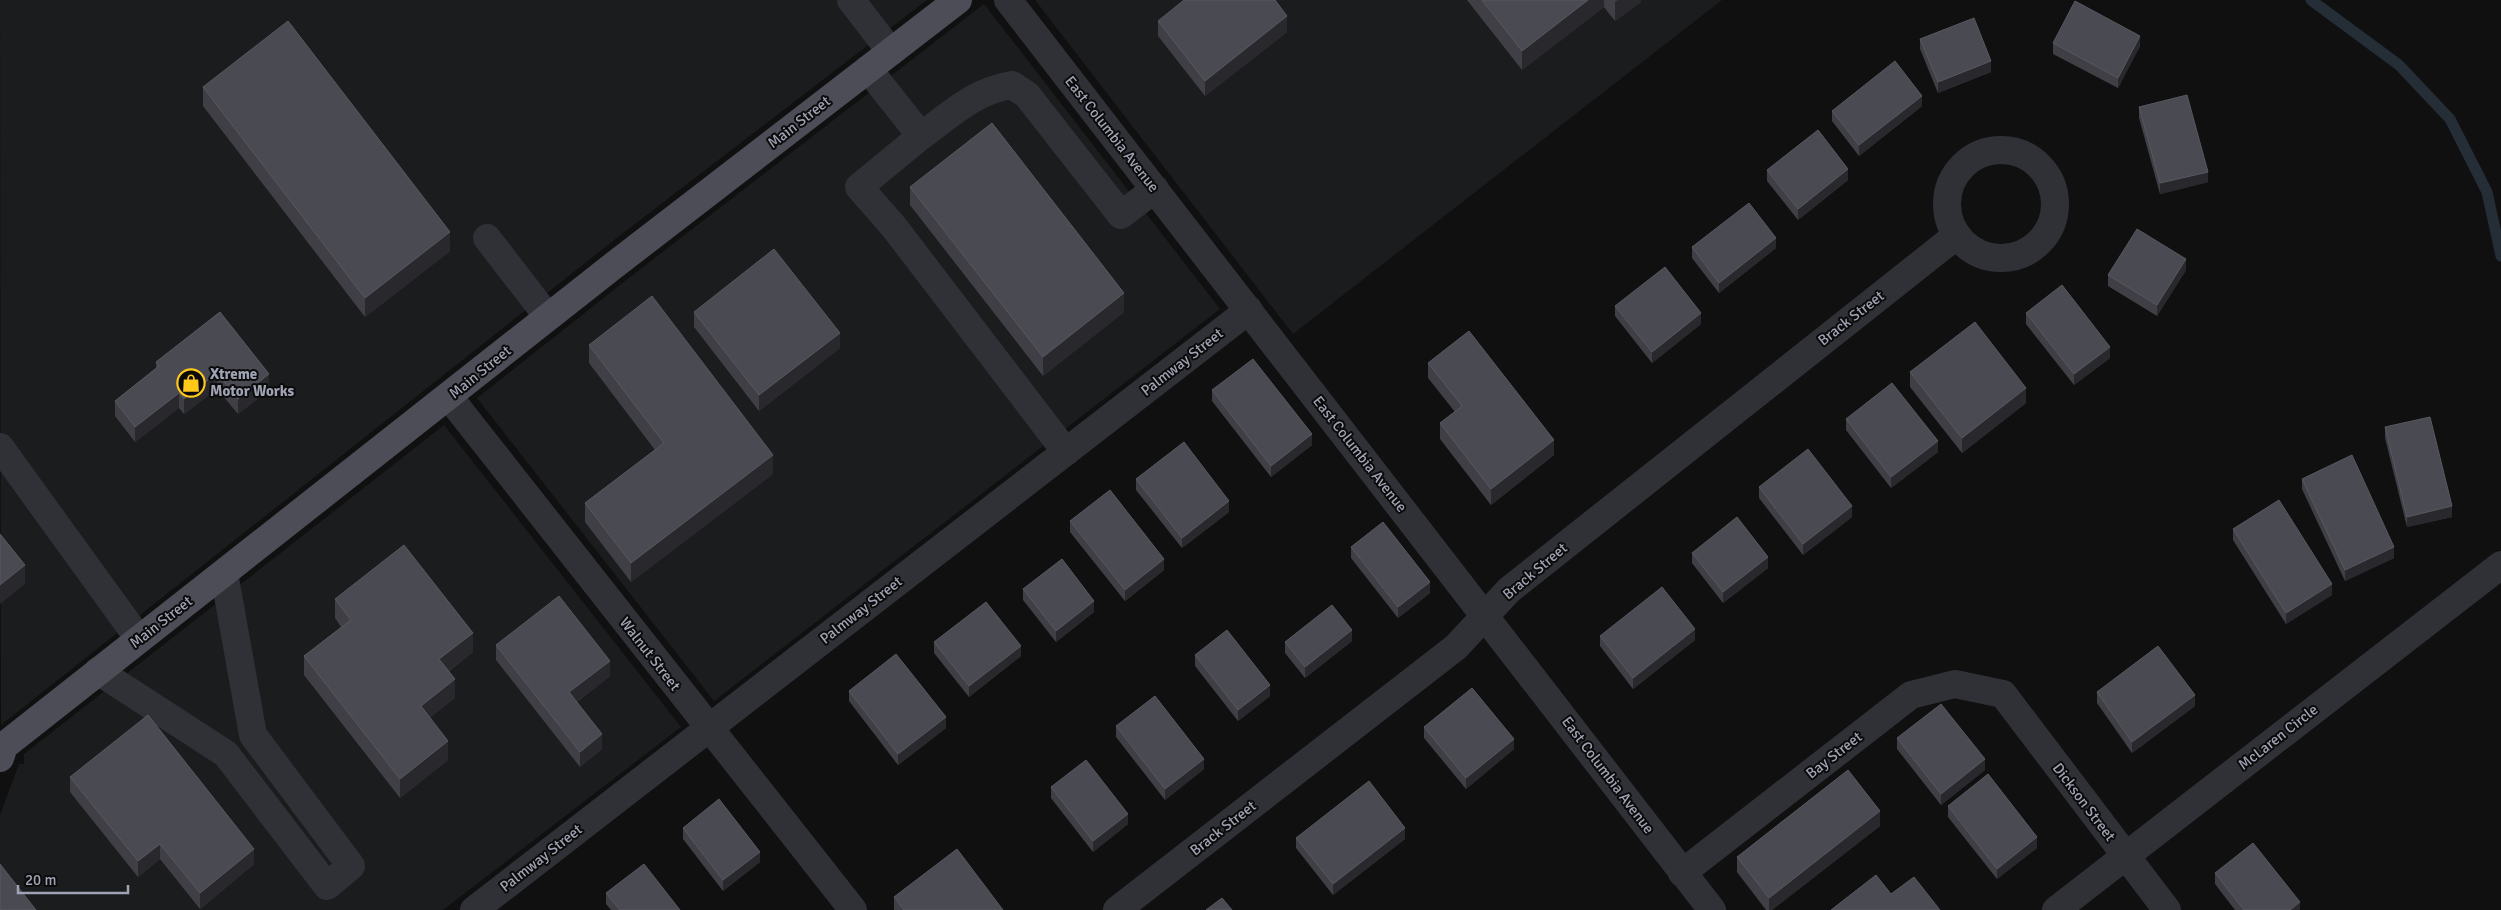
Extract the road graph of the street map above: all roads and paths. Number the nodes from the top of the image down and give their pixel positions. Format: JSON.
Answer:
{"nodes":[{"id":1,"x":851,"y":0,"type":"edge"},
{"id":2,"x":958,"y":0,"type":"edge"},
{"id":3,"x":1008,"y":0,"type":"edge"},
{"id":4,"x":891,"y":52,"type":"junction"},
{"id":5,"x":868,"y":70,"type":"junction"},
{"id":6,"x":1066,"y":74,"type":"junction"},
{"id":7,"x":1031,"y":101,"type":"junction"},
{"id":8,"x":921,"y":136,"type":"junction"},
{"id":9,"x":1155,"y":189,"type":"junction"},
{"id":10,"x":1956,"y":234,"type":"dead end"},
{"id":11,"x":487,"y":238,"type":"dead end"},
{"id":12,"x":1249,"y":310,"type":"junction"},
{"id":13,"x":548,"y":317,"type":"junction"},
{"id":14,"x":449,"y":397,"type":"junction"},
{"id":15,"x":0,"y":447,"type":"edge"},
{"id":16,"x":1066,"y":452,"type":"junction"},
{"id":17,"x":2501,"y":565,"type":"edge"},
{"id":18,"x":224,"y":573,"type":"junction"},
{"id":19,"x":1486,"y":616,"type":"junction"},
{"id":20,"x":140,"y":639,"type":"junction"},
{"id":21,"x":98,"y":671,"type":"junction"},
{"id":22,"x":2003,"y":694,"type":"joint"},
{"id":23,"x":709,"y":729,"type":"junction"},
{"id":24,"x":1,"y":750,"type":"edge"},
{"id":25,"x":2124,"y":856,"type":"junction"},
{"id":26,"x":1682,"y":873,"type":"junction"},
{"id":27,"x":474,"y":910,"type":"edge"},
{"id":28,"x":853,"y":910,"type":"edge"},
{"id":29,"x":1117,"y":910,"type":"edge"},
{"id":30,"x":1712,"y":910,"type":"edge"},
{"id":31,"x":2056,"y":910,"type":"edge"},
{"id":32,"x":2167,"y":910,"type":"edge"}],
"edges":[{"from":1,"to":4,"type":"street"},
{"from":2,"to":4,"type":"main road","name":"Main Street"},
{"from":3,"to":6,"type":"street","name":"East Columbia Avenue"},
{"from":4,"to":5,"type":"main road","name":"Main Street"},
{"from":5,"to":8,"type":"street"},
{"from":5,"to":13,"type":"main road","name":"Main Street"},
{"from":6,"to":7,"type":"street"},
{"from":6,"to":9,"type":"street","name":"East Columbia Avenue"},
{"from":7,"to":8,"type":"street"},
{"from":7,"to":9,"type":"street"},
{"from":8,"to":16,"type":"street"},
{"from":9,"to":12,"type":"street","name":"East Columbia Avenue"},
{"from":10,"to":19,"type":"street","name":"Brack Street"},
{"from":11,"to":13,"type":"street"},
{"from":12,"to":16,"type":"street","name":"Palmway Street"},
{"from":12,"to":19,"type":"street","name":"East Columbia Avenue"},
{"from":13,"to":14,"type":"main road","name":"Main Street"},
{"from":14,"to":18,"type":"main road","name":"Main Street"},
{"from":14,"to":23,"type":"street","name":"Walnut Street"},
{"from":15,"to":20,"type":"street"},
{"from":16,"to":23,"type":"street","name":"Palmway Street"},
{"from":17,"to":25,"type":"street","name":"McLaren Circle"},
{"from":18,"to":20,"type":"main road","name":"Main Street"},
{"from":18,"to":21,"type":"street"},
{"from":19,"to":26,"type":"street","name":"East Columbia Avenue"},
{"from":19,"to":29,"type":"street","name":"Brack Street"},
{"from":20,"to":21,"type":"main road","name":"Main Street"},
{"from":21,"to":24,"type":"main road","name":"Main Street"},
{"from":22,"to":25,"type":"street","name":"Dickson Street"},
{"from":22,"to":26,"type":"street","name":"Bay Street"},
{"from":23,"to":27,"type":"street","name":"Palmway Street"},
{"from":23,"to":28,"type":"street","name":"Walnut Street"},
{"from":25,"to":31,"type":"street","name":"McLaren Circle"},
{"from":25,"to":32,"type":"street","name":"Dickson Street"},
{"from":26,"to":30,"type":"street","name":"East Columbia Avenue"}]}
